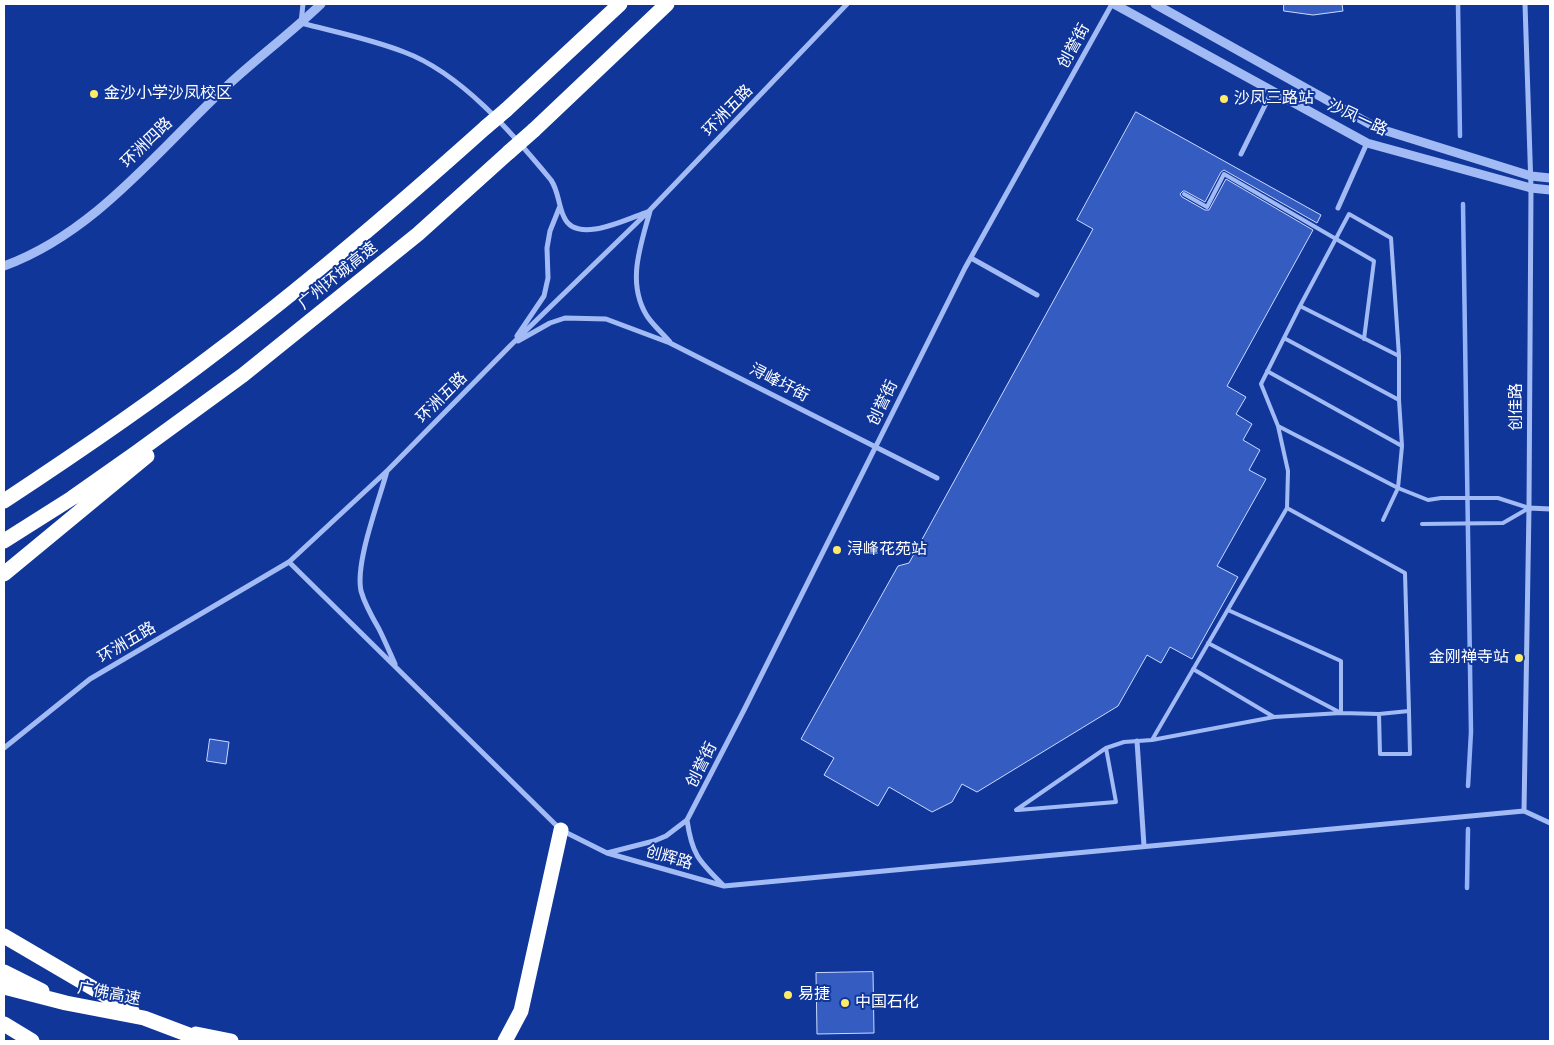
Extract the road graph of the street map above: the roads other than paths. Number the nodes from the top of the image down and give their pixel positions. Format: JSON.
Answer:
{"nodes":[{"id":1,"x":303,"y":4,"type":"edge"},
{"id":2,"x":321,"y":4,"type":"edge"},
{"id":3,"x":620,"y":4,"type":"edge"},
{"id":4,"x":667,"y":4,"type":"edge"},
{"id":5,"x":847,"y":4,"type":"edge"},
{"id":6,"x":1113,"y":4,"type":"edge"},
{"id":7,"x":1154,"y":4,"type":"edge"},
{"id":8,"x":1525,"y":4,"type":"edge"},
{"id":9,"x":301,"y":23,"type":"junction"},
{"id":10,"x":1272,"y":92,"type":"junction"},
{"id":11,"x":1367,"y":143,"type":"junction"},
{"id":12,"x":1241,"y":154,"type":"dead end"},
{"id":13,"x":1531,"y":176,"type":"junction"},
{"id":14,"x":1550,"y":178,"type":"edge"},
{"id":15,"x":1531,"y":188,"type":"junction"},
{"id":16,"x":1550,"y":190,"type":"edge"},
{"id":17,"x":1184,"y":194,"type":"dead end"},
{"id":18,"x":560,"y":205,"type":"junction"},
{"id":19,"x":1338,"y":208,"type":"dead end"},
{"id":20,"x":650,"y":210,"type":"junction"},
{"id":21,"x":971,"y":258,"type":"junction"},
{"id":22,"x":4,"y":266,"type":"edge"},
{"id":23,"x":1038,"y":295,"type":"dead end"},
{"id":24,"x":1300,"y":306,"type":"junction"},
{"id":25,"x":305,"y":325,"type":"junction"},
{"id":26,"x":1284,"y":338,"type":"junction"},
{"id":27,"x":1364,"y":340,"type":"junction"},
{"id":28,"x":670,"y":343,"type":"junction"},
{"id":29,"x":511,"y":345,"type":"junction"},
{"id":30,"x":1399,"y":356,"type":"junction"},
{"id":31,"x":1267,"y":371,"type":"junction"},
{"id":32,"x":1399,"y":400,"type":"junction"},
{"id":33,"x":1278,"y":426,"type":"junction"},
{"id":34,"x":876,"y":446,"type":"junction"},
{"id":35,"x":1402,"y":446,"type":"junction"},
{"id":36,"x":388,"y":470,"type":"junction"},
{"id":37,"x":937,"y":478,"type":"dead end"},
{"id":38,"x":1398,"y":488,"type":"junction"},
{"id":39,"x":4,"y":501,"type":"edge"},
{"id":40,"x":1287,"y":508,"type":"junction"},
{"id":41,"x":1529,"y":508,"type":"junction"},
{"id":42,"x":1550,"y":509,"type":"edge"},
{"id":43,"x":1382,"y":520,"type":"dead end"},
{"id":44,"x":1422,"y":524,"type":"dead end"},
{"id":45,"x":4,"y":541,"type":"edge"},
{"id":46,"x":289,"y":562,"type":"junction"},
{"id":47,"x":4,"y":574,"type":"edge"},
{"id":48,"x":1228,"y":610,"type":"junction"},
{"id":49,"x":1208,"y":642,"type":"junction"},
{"id":50,"x":398,"y":669,"type":"junction"},
{"id":51,"x":1193,"y":669,"type":"junction"},
{"id":52,"x":1409,"y":711,"type":"junction"},
{"id":53,"x":1341,"y":713,"type":"junction"},
{"id":54,"x":1380,"y":714,"type":"junction"},
{"id":55,"x":1274,"y":717,"type":"junction"},
{"id":56,"x":1152,"y":740,"type":"junction"},
{"id":57,"x":1137,"y":741,"type":"junction"},
{"id":58,"x":4,"y":748,"type":"edge"},
{"id":59,"x":1106,"y":748,"type":"junction"},
{"id":60,"x":1524,"y":811,"type":"junction"},
{"id":61,"x":688,"y":820,"type":"junction"},
{"id":62,"x":1550,"y":823,"type":"edge"},
{"id":63,"x":561,"y":830,"type":"junction"},
{"id":64,"x":1144,"y":846,"type":"junction"},
{"id":65,"x":607,"y":853,"type":"junction"},
{"id":66,"x":724,"y":886,"type":"junction"},
{"id":67,"x":4,"y":936,"type":"edge"},
{"id":68,"x":4,"y":972,"type":"edge"},
{"id":69,"x":4,"y":988,"type":"edge"},
{"id":70,"x":66,"y":1003,"type":"junction"},
{"id":71,"x":144,"y":1018,"type":"junction"},
{"id":72,"x":4,"y":1024,"type":"edge"},
{"id":73,"x":182,"y":1031,"type":"junction"},
{"id":74,"x":4,"y":1036,"type":"edge"},
{"id":75,"x":17,"y":1041,"type":"edge"},
{"id":76,"x":32,"y":1041,"type":"edge"},
{"id":77,"x":205,"y":1041,"type":"edge"},
{"id":78,"x":231,"y":1041,"type":"edge"},
{"id":79,"x":505,"y":1041,"type":"edge"}],
"edges":[{"from":1,"to":9,"type":"street"},
{"from":2,"to":9,"type":"street","name":"环洲四路"},
{"from":3,"to":39,"type":"highway","name":"广州环城高速","bridge":true},
{"from":4,"to":25,"type":"highway","name":"广州环城高速","bridge":true},
{"from":5,"to":20,"type":"street","name":"环洲五路"},
{"from":6,"to":10,"type":"street","name":"沙凤一路"},
{"from":6,"to":21,"type":"street","name":"创誉街"},
{"from":7,"to":13,"type":"street","name":"沙凤一路"},
{"from":8,"to":13,"type":"street","name":"创佳路"},
{"from":9,"to":18,"type":"street"},
{"from":9,"to":22,"type":"street","name":"环洲四路"},
{"from":10,"to":11,"type":"street","name":"沙凤一路"},
{"from":10,"to":12,"type":"street"},
{"from":11,"to":15,"type":"street","name":"沙凤一路"},
{"from":11,"to":19,"type":"street"},
{"from":13,"to":14,"type":"street","name":"沙凤一路"},
{"from":13,"to":15,"type":"street","name":"创佳路"},
{"from":15,"to":16,"type":"street","name":"沙凤一路"},
{"from":15,"to":41,"type":"street","name":"创佳路"},
{"from":17,"to":27,"type":"lane","bridge":true},
{"from":18,"to":20,"type":"street"},
{"from":18,"to":29,"type":"street"},
{"from":20,"to":28,"type":"street"},
{"from":20,"to":29,"type":"street","name":"环洲五路"},
{"from":21,"to":23,"type":"street"},
{"from":21,"to":34,"type":"street","name":"创誉街"},
{"from":24,"to":26,"type":"lane"},
{"from":24,"to":27,"type":"lane"},
{"from":24,"to":30,"type":"lane"},
{"from":25,"to":45,"type":"highway","name":"广州环城高速"},
{"from":25,"to":47,"type":"highway"},
{"from":26,"to":31,"type":"lane"},
{"from":26,"to":32,"type":"lane"},
{"from":27,"to":30,"type":"lane"},
{"from":28,"to":29,"type":"street","name":"浔峰圩街"},
{"from":28,"to":34,"type":"street","name":"浔峰圩街"},
{"from":29,"to":36,"type":"street","name":"环洲五路"},
{"from":30,"to":32,"type":"lane"},
{"from":31,"to":33,"type":"lane"},
{"from":31,"to":35,"type":"lane"},
{"from":32,"to":35,"type":"lane"},
{"from":33,"to":38,"type":"lane"},
{"from":33,"to":40,"type":"lane"},
{"from":34,"to":37,"type":"street","name":"浔峰圩街"},
{"from":34,"to":61,"type":"street","name":"创誉街"},
{"from":35,"to":38,"type":"lane"},
{"from":36,"to":46,"type":"street","name":"环洲五路"},
{"from":36,"to":50,"type":"street"},
{"from":38,"to":41,"type":"lane"},
{"from":38,"to":43,"type":"lane"},
{"from":40,"to":48,"type":"lane"},
{"from":40,"to":52,"type":"lane"},
{"from":41,"to":42,"type":"street"},
{"from":41,"to":44,"type":"lane"},
{"from":41,"to":60,"type":"street","name":"创佳路"},
{"from":46,"to":50,"type":"street","name":"创辉路"},
{"from":46,"to":58,"type":"street","name":"环洲五路"},
{"from":48,"to":49,"type":"lane"},
{"from":48,"to":53,"type":"lane"},
{"from":49,"to":51,"type":"lane"},
{"from":49,"to":53,"type":"lane"},
{"from":50,"to":63,"type":"street","name":"创辉路"},
{"from":51,"to":55,"type":"lane"},
{"from":51,"to":56,"type":"lane"},
{"from":52,"to":54,"type":"lane"},
{"from":52,"to":54,"type":"lane"},
{"from":53,"to":54,"type":"lane"},
{"from":53,"to":55,"type":"lane"},
{"from":55,"to":56,"type":"lane"},
{"from":56,"to":57,"type":"lane"},
{"from":57,"to":59,"type":"lane"},
{"from":57,"to":64,"type":"street"},
{"from":59,"to":59,"type":"lane"},
{"from":60,"to":62,"type":"street"},
{"from":60,"to":64,"type":"street"},
{"from":61,"to":65,"type":"street"},
{"from":61,"to":66,"type":"street"},
{"from":63,"to":65,"type":"street","name":"创辉路"},
{"from":63,"to":79,"type":"highway"},
{"from":64,"to":66,"type":"street"},
{"from":65,"to":66,"type":"street","name":"创辉路"},
{"from":67,"to":71,"type":"highway"},
{"from":68,"to":70,"type":"highway"},
{"from":69,"to":70,"type":"highway","name":"广佛高速"},
{"from":70,"to":71,"type":"highway","name":"广佛高速"},
{"from":71,"to":73,"type":"highway","name":"广佛高速"},
{"from":72,"to":76,"type":"highway"},
{"from":73,"to":77,"type":"highway","name":"广佛高速"},
{"from":73,"to":78,"type":"highway"},
{"from":74,"to":75,"type":"highway"}]}
